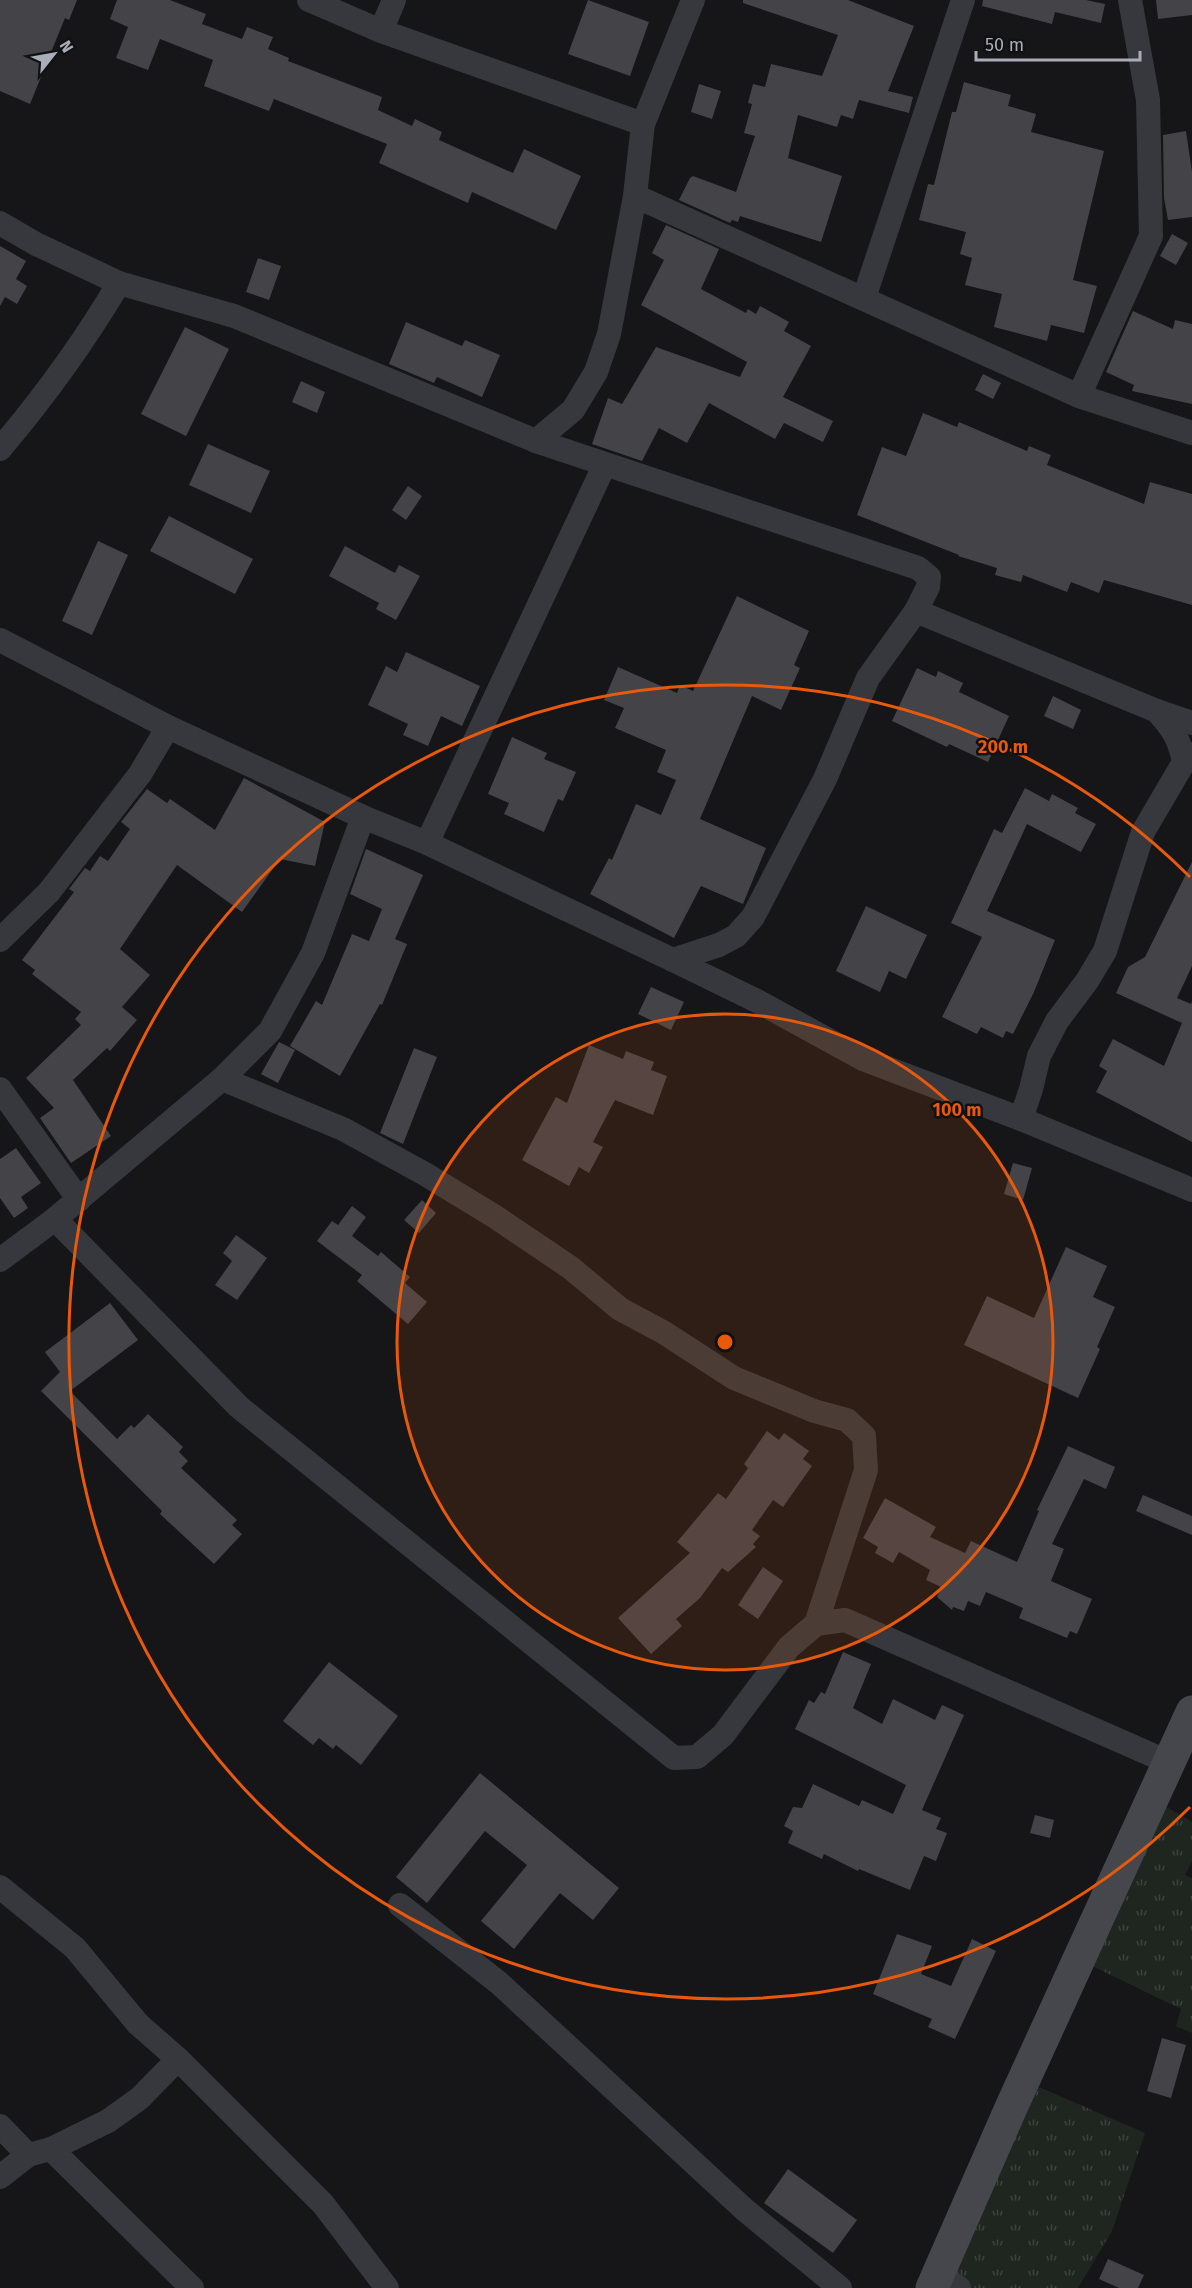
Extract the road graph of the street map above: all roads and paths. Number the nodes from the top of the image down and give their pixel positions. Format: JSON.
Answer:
{"nodes":[{"id":1,"x":309,"y":0,"type":"edge"},
{"id":2,"x":394,"y":0,"type":"edge"},
{"id":3,"x":693,"y":0,"type":"edge"},
{"id":4,"x":963,"y":0,"type":"edge"},
{"id":5,"x":1130,"y":0,"type":"edge"},
{"id":6,"x":381,"y":31,"type":"junction"},
{"id":7,"x":644,"y":124,"type":"junction"},
{"id":8,"x":635,"y":196,"type":"junction"},
{"id":9,"x":0,"y":223,"type":"edge"},
{"id":10,"x":119,"y":283,"type":"junction"},
{"id":11,"x":864,"y":298,"type":"junction"},
{"id":12,"x":1079,"y":396,"type":"junction"},
{"id":13,"x":1192,"y":433,"type":"edge"},
{"id":14,"x":536,"y":441,"type":"junction"},
{"id":15,"x":0,"y":448,"type":"edge"},
{"id":16,"x":604,"y":464,"type":"junction"},
{"id":17,"x":916,"y":611,"type":"junction"},
{"id":18,"x":0,"y":640,"type":"edge"},
{"id":19,"x":1157,"y":711,"type":"junction"},
{"id":20,"x":1192,"y":723,"type":"edge"},
{"id":21,"x":168,"y":727,"type":"junction"},
{"id":22,"x":1188,"y":758,"type":"edge"},
{"id":23,"x":363,"y":818,"type":"junction"},
{"id":24,"x":427,"y":843,"type":"junction"},
{"id":25,"x":0,"y":940,"type":"edge"},
{"id":26,"x":673,"y":960,"type":"junction"},
{"id":27,"x":222,"y":1079,"type":"junction"},
{"id":28,"x":0,"y":1089,"type":"edge"},
{"id":29,"x":1021,"y":1119,"type":"junction"},
{"id":30,"x":1192,"y":1190,"type":"edge"},
{"id":31,"x":79,"y":1200,"type":"junction"},
{"id":32,"x":55,"y":1219,"type":"junction"},
{"id":33,"x":0,"y":1260,"type":"edge"},
{"id":34,"x":816,"y":1624,"type":"junction"},
{"id":35,"x":1192,"y":1712,"type":"edge"},
{"id":36,"x":1168,"y":1762,"type":"junction"},
{"id":37,"x":0,"y":1887,"type":"edge"},
{"id":38,"x":400,"y":1905,"type":"dead end"},
{"id":39,"x":178,"y":2059,"type":"junction"},
{"id":40,"x":0,"y":2126,"type":"edge"},
{"id":41,"x":40,"y":2152,"type":"junction"},
{"id":42,"x":0,"y":2177,"type":"edge"},
{"id":43,"x":943,"y":2284,"type":"edge"},
{"id":44,"x":192,"y":2288,"type":"edge"},
{"id":45,"x":387,"y":2288,"type":"edge"},
{"id":46,"x":840,"y":2288,"type":"edge"}],
"edges":[{"from":1,"to":6,"type":"street"},
{"from":2,"to":6,"type":"street"},
{"from":3,"to":7,"type":"street"},
{"from":4,"to":11,"type":"street"},
{"from":5,"to":12,"type":"street"},
{"from":6,"to":7,"type":"street"},
{"from":7,"to":8,"type":"street"},
{"from":8,"to":11,"type":"street"},
{"from":8,"to":14,"type":"street"},
{"from":9,"to":10,"type":"street"},
{"from":10,"to":14,"type":"street"},
{"from":10,"to":15,"type":"street"},
{"from":11,"to":12,"type":"street"},
{"from":12,"to":13,"type":"street"},
{"from":14,"to":16,"type":"street"},
{"from":16,"to":17,"type":"street"},
{"from":16,"to":24,"type":"street"},
{"from":17,"to":19,"type":"street"},
{"from":17,"to":26,"type":"street"},
{"from":18,"to":21,"type":"street"},
{"from":19,"to":20,"type":"street"},
{"from":19,"to":22,"type":"street"},
{"from":21,"to":23,"type":"street"},
{"from":21,"to":25,"type":"street"},
{"from":22,"to":29,"type":"street"},
{"from":23,"to":24,"type":"street"},
{"from":23,"to":27,"type":"street"},
{"from":24,"to":26,"type":"street"},
{"from":26,"to":29,"type":"street"},
{"from":27,"to":31,"type":"street"},
{"from":27,"to":34,"type":"street"},
{"from":28,"to":31,"type":"street"},
{"from":29,"to":30,"type":"street"},
{"from":31,"to":32,"type":"street"},
{"from":32,"to":33,"type":"street"},
{"from":32,"to":34,"type":"street"},
{"from":34,"to":36,"type":"street"},
{"from":35,"to":36,"type":"street"},
{"from":36,"to":43,"type":"street"},
{"from":37,"to":39,"type":"street"},
{"from":38,"to":46,"type":"street"},
{"from":39,"to":41,"type":"street"},
{"from":39,"to":45,"type":"street"},
{"from":40,"to":41,"type":"street"},
{"from":41,"to":42,"type":"street"},
{"from":41,"to":44,"type":"street"}]}
